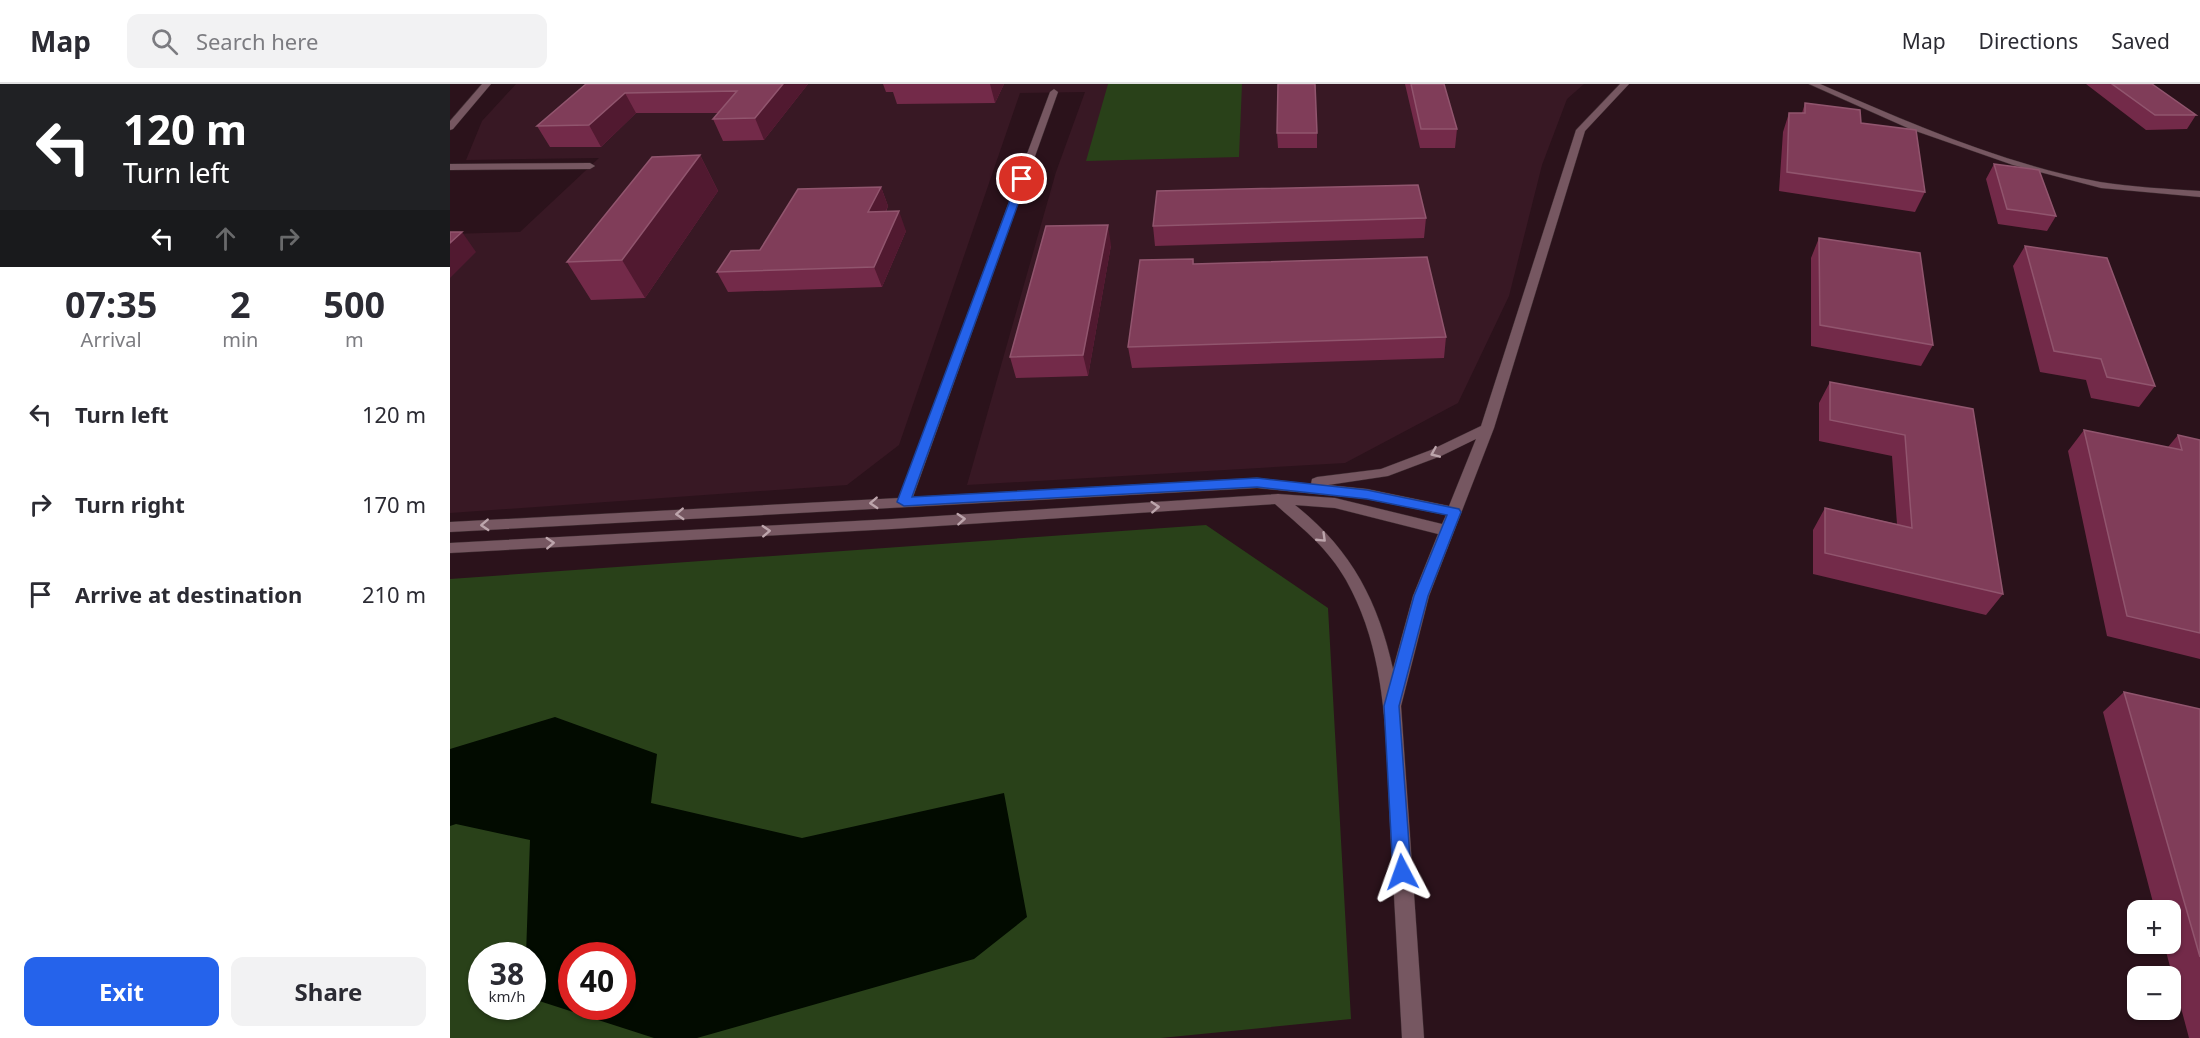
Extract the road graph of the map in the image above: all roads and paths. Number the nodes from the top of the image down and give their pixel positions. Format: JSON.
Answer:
{"nodes":[{"id":1,"x":487,"y":84,"type":"edge"},
{"id":2,"x":1625,"y":84,"type":"edge"},
{"id":3,"x":1813,"y":84,"type":"edge"},
{"id":4,"x":1054,"y":92,"type":"dead end"},
{"id":5,"x":450,"y":127,"type":"edge"},
{"id":6,"x":590,"y":166,"type":"dead end"},
{"id":7,"x":450,"y":167,"type":"edge"},
{"id":8,"x":2200,"y":194,"type":"edge"},
{"id":9,"x":1487,"y":428,"type":"junction"},
{"id":10,"x":1297,"y":485,"type":"junction"},
{"id":11,"x":1278,"y":499,"type":"junction"},
{"id":12,"x":904,"y":502,"type":"junction"},
{"id":13,"x":1455,"y":512,"type":"junction"},
{"id":14,"x":450,"y":527,"type":"edge"},
{"id":15,"x":1448,"y":531,"type":"junction"},
{"id":16,"x":450,"y":548,"type":"edge"},
{"id":17,"x":1392,"y":706,"type":"junction"},
{"id":18,"x":1413,"y":1038,"type":"edge"}],
"edges":[{"from":1,"to":5,"type":"street"},
{"from":2,"to":9,"type":"street"},
{"from":3,"to":8,"type":"street"},
{"from":4,"to":12,"type":"street"},
{"from":6,"to":7,"type":"street"},
{"from":9,"to":10,"type":"street","one_way":true},
{"from":9,"to":13,"type":"street"},
{"from":10,"to":12,"type":"street"},
{"from":10,"to":13,"type":"street"},
{"from":11,"to":15,"type":"street"},
{"from":16,"to":11,"type":"street","one_way":true},
{"from":11,"to":17,"type":"street","one_way":true},
{"from":12,"to":14,"type":"street","one_way":true},
{"from":13,"to":15,"type":"street"},
{"from":15,"to":17,"type":"street"},
{"from":17,"to":18,"type":"street"}]}
